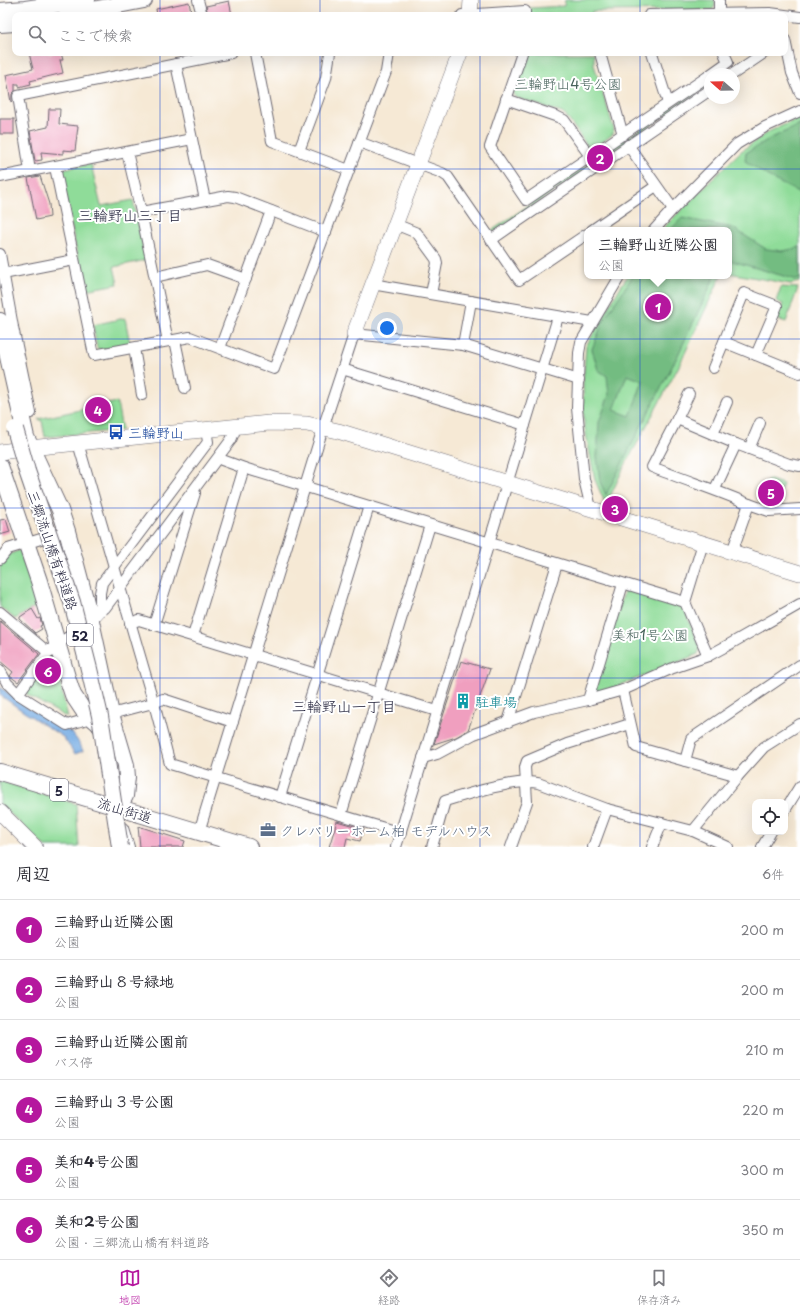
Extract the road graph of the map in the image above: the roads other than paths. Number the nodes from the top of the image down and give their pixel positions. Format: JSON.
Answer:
{"nodes":[{"id":1,"x":87,"y":0,"type":"edge"},
{"id":2,"x":144,"y":0,"type":"edge"},
{"id":3,"x":198,"y":0,"type":"edge"},
{"id":4,"x":719,"y":0,"type":"edge"},
{"id":5,"x":0,"y":11,"type":"edge"},
{"id":6,"x":468,"y":11,"type":"edge"},
{"id":7,"x":82,"y":12,"type":"edge"},
{"id":8,"x":201,"y":12,"type":"edge"},
{"id":9,"x":525,"y":12,"type":"edge"},
{"id":10,"x":719,"y":12,"type":"edge"},
{"id":11,"x":788,"y":16,"type":"edge"},
{"id":12,"x":800,"y":17,"type":"edge"},
{"id":13,"x":12,"y":23,"type":"edge"},
{"id":14,"x":0,"y":24,"type":"edge"},
{"id":15,"x":788,"y":54,"type":"edge"},
{"id":16,"x":206,"y":56,"type":"edge"},
{"id":17,"x":256,"y":56,"type":"edge"},
{"id":18,"x":330,"y":56,"type":"edge"},
{"id":19,"x":389,"y":56,"type":"edge"},
{"id":20,"x":459,"y":56,"type":"edge"},
{"id":21,"x":521,"y":56,"type":"edge"},
{"id":22,"x":601,"y":56,"type":"edge"},
{"id":23,"x":653,"y":56,"type":"edge"},
{"id":24,"x":725,"y":56,"type":"edge"},
{"id":25,"x":760,"y":56,"type":"edge"},
{"id":26,"x":176,"y":64,"type":"junction"},
{"id":27,"x":719,"y":68,"type":"edge"},
{"id":28,"x":740,"y":70,"type":"edge"},
{"id":29,"x":704,"y":78,"type":"edge"},
{"id":30,"x":800,"y":93,"type":"edge"},
{"id":31,"x":704,"y":94,"type":"edge"},
{"id":32,"x":506,"y":99,"type":"junction"},
{"id":33,"x":668,"y":103,"type":"junction"},
{"id":34,"x":800,"y":111,"type":"edge"},
{"id":35,"x":622,"y":135,"type":"junction"},
{"id":36,"x":192,"y":139,"type":"junction"},
{"id":37,"x":359,"y":142,"type":"junction"},
{"id":38,"x":628,"y":145,"type":"junction"},
{"id":39,"x":299,"y":151,"type":"junction"},
{"id":40,"x":127,"y":152,"type":"junction"},
{"id":41,"x":590,"y":156,"type":"junction"},
{"id":42,"x":418,"y":164,"type":"junction"},
{"id":43,"x":55,"y":167,"type":"junction"},
{"id":44,"x":348,"y":170,"type":"junction"},
{"id":45,"x":30,"y":171,"type":"junction"},
{"id":46,"x":0,"y":177,"type":"edge"},
{"id":47,"x":656,"y":186,"type":"junction"},
{"id":48,"x":205,"y":200,"type":"junction"},
{"id":49,"x":672,"y":209,"type":"junction"},
{"id":50,"x":271,"y":211,"type":"junction"},
{"id":51,"x":141,"y":212,"type":"junction"},
{"id":52,"x":395,"y":224,"type":"junction"},
{"id":53,"x":596,"y":227,"type":"edge"},
{"id":54,"x":657,"y":227,"type":"edge"},
{"id":55,"x":326,"y":232,"type":"junction"},
{"id":56,"x":584,"y":236,"type":"edge"},
{"id":57,"x":491,"y":240,"type":"junction"},
{"id":58,"x":0,"y":254,"type":"edge"},
{"id":59,"x":74,"y":260,"type":"junction"},
{"id":60,"x":3,"y":274,"type":"junction"},
{"id":61,"x":154,"y":277,"type":"junction"},
{"id":62,"x":246,"y":279,"type":"junction"},
{"id":63,"x":618,"y":279,"type":"edge"},
{"id":64,"x":372,"y":284,"type":"junction"},
{"id":65,"x":431,"y":294,"type":"junction"},
{"id":66,"x":471,"y":302,"type":"junction"},
{"id":67,"x":558,"y":317,"type":"junction"},
{"id":68,"x":0,"y":321,"type":"edge"},
{"id":69,"x":592,"y":322,"type":"junction"},
{"id":70,"x":354,"y":334,"type":"junction"},
{"id":71,"x":171,"y":340,"type":"junction"},
{"id":72,"x":724,"y":342,"type":"junction"},
{"id":73,"x":463,"y":345,"type":"junction"},
{"id":74,"x":134,"y":348,"type":"junction"},
{"id":75,"x":220,"y":348,"type":"junction"},
{"id":76,"x":756,"y":355,"type":"junction"},
{"id":77,"x":713,"y":368,"type":"dead end"},
{"id":78,"x":342,"y":369,"type":"junction"},
{"id":79,"x":542,"y":370,"type":"junction"},
{"id":80,"x":0,"y":373,"type":"edge"},
{"id":81,"x":800,"y":373,"type":"edge"},
{"id":82,"x":579,"y":380,"type":"junction"},
{"id":83,"x":185,"y":388,"type":"dead end"},
{"id":84,"x":142,"y":394,"type":"dead end"},
{"id":85,"x":689,"y":394,"type":"dead end"},
{"id":86,"x":727,"y":402,"type":"dead end"},
{"id":87,"x":31,"y":413,"type":"dead end"},
{"id":88,"x":677,"y":419,"type":"junction"},
{"id":89,"x":760,"y":423,"type":"dead end"},
{"id":90,"x":525,"y":425,"type":"junction"},
{"id":91,"x":234,"y":426,"type":"junction"},
{"id":92,"x":323,"y":428,"type":"junction"},
{"id":93,"x":206,"y":429,"type":"junction"},
{"id":94,"x":713,"y":434,"type":"junction"},
{"id":95,"x":78,"y":443,"type":"junction"},
{"id":96,"x":736,"y":444,"type":"junction"},
{"id":97,"x":30,"y":448,"type":"junction"},
{"id":98,"x":748,"y":449,"type":"junction"},
{"id":99,"x":0,"y":452,"type":"edge"},
{"id":100,"x":218,"y":457,"type":"junction"},
{"id":101,"x":0,"y":466,"type":"edge"},
{"id":102,"x":800,"y":466,"type":"edge"},
{"id":103,"x":244,"y":468,"type":"junction"},
{"id":104,"x":507,"y":483,"type":"junction"},
{"id":105,"x":197,"y":486,"type":"junction"},
{"id":106,"x":306,"y":486,"type":"junction"},
{"id":107,"x":715,"y":489,"type":"junction"},
{"id":108,"x":749,"y":504,"type":"junction"},
{"id":109,"x":369,"y":506,"type":"junction"},
{"id":110,"x":591,"y":508,"type":"junction"},
{"id":111,"x":800,"y":508,"type":"edge"},
{"id":112,"x":430,"y":525,"type":"junction"},
{"id":113,"x":67,"y":531,"type":"junction"},
{"id":114,"x":490,"y":542,"type":"junction"},
{"id":115,"x":703,"y":543,"type":"junction"},
{"id":116,"x":26,"y":544,"type":"junction"},
{"id":117,"x":732,"y":552,"type":"junction"},
{"id":118,"x":0,"y":560,"type":"edge"},
{"id":119,"x":557,"y":564,"type":"junction"},
{"id":120,"x":114,"y":566,"type":"junction"},
{"id":121,"x":800,"y":573,"type":"edge"},
{"id":122,"x":623,"y":584,"type":"junction"},
{"id":123,"x":120,"y":588,"type":"junction"},
{"id":124,"x":685,"y":602,"type":"junction"},
{"id":125,"x":800,"y":604,"type":"edge"},
{"id":126,"x":0,"y":612,"type":"edge"},
{"id":127,"x":96,"y":616,"type":"junction"},
{"id":128,"x":130,"y":623,"type":"junction"},
{"id":129,"x":154,"y":625,"type":"junction"},
{"id":130,"x":193,"y":636,"type":"junction"},
{"id":131,"x":53,"y":648,"type":"junction"},
{"id":132,"x":254,"y":655,"type":"junction"},
{"id":133,"x":708,"y":656,"type":"junction"},
{"id":134,"x":800,"y":665,"type":"edge"},
{"id":135,"x":0,"y":670,"type":"edge"},
{"id":136,"x":317,"y":675,"type":"junction"},
{"id":137,"x":623,"y":690,"type":"junction"},
{"id":138,"x":18,"y":694,"type":"junction"},
{"id":139,"x":378,"y":694,"type":"junction"},
{"id":140,"x":588,"y":700,"type":"junction"},
{"id":141,"x":153,"y":703,"type":"junction"},
{"id":142,"x":437,"y":712,"type":"junction"},
{"id":143,"x":111,"y":714,"type":"junction"},
{"id":144,"x":91,"y":718,"type":"junction"},
{"id":145,"x":233,"y":722,"type":"junction"},
{"id":146,"x":508,"y":722,"type":"junction"},
{"id":147,"x":630,"y":724,"type":"junction"},
{"id":148,"x":800,"y":725,"type":"edge"},
{"id":149,"x":423,"y":758,"type":"junction"},
{"id":150,"x":686,"y":761,"type":"junction"},
{"id":151,"x":0,"y":772,"type":"edge"},
{"id":152,"x":738,"y":776,"type":"junction"},
{"id":153,"x":216,"y":778,"type":"junction"},
{"id":154,"x":526,"y":782,"type":"junction"},
{"id":155,"x":800,"y":786,"type":"edge"},
{"id":156,"x":280,"y":796,"type":"junction"},
{"id":157,"x":788,"y":805,"type":"edge"},
{"id":158,"x":118,"y":808,"type":"junction"},
{"id":159,"x":607,"y":809,"type":"junction"},
{"id":160,"x":0,"y":812,"type":"edge"},
{"id":161,"x":342,"y":815,"type":"junction"},
{"id":162,"x":662,"y":823,"type":"junction"},
{"id":163,"x":693,"y":831,"type":"junction"},
{"id":164,"x":199,"y":832,"type":"junction"},
{"id":165,"x":401,"y":833,"type":"junction"},
{"id":166,"x":769,"y":835,"type":"edge"},
{"id":167,"x":399,"y":846,"type":"edge"},
{"id":168,"x":35,"y":847,"type":"edge"},
{"id":169,"x":120,"y":847,"type":"edge"},
{"id":170,"x":129,"y":847,"type":"edge"},
{"id":171,"x":249,"y":847,"type":"edge"},
{"id":172,"x":432,"y":847,"type":"edge"},
{"id":173,"x":511,"y":847,"type":"edge"},
{"id":174,"x":593,"y":847,"type":"edge"},
{"id":175,"x":652,"y":847,"type":"edge"},
{"id":176,"x":728,"y":847,"type":"edge"},
{"id":177,"x":762,"y":847,"type":"edge"}],
"edges":[{"from":1,"to":5,"type":"main road"},
{"from":2,"to":7,"type":"main road"},
{"from":3,"to":8,"type":"street"},
{"from":4,"to":10,"type":"street"},
{"from":6,"to":9,"type":"street"},
{"from":11,"to":12,"type":"street"},
{"from":13,"to":14,"type":"main road"},
{"from":15,"to":30,"type":"street"},
{"from":16,"to":26,"type":"street"},
{"from":17,"to":39,"type":"street"},
{"from":18,"to":39,"type":"street"},
{"from":19,"to":37,"type":"street"},
{"from":20,"to":42,"type":"street"},
{"from":21,"to":32,"type":"street"},
{"from":22,"to":35,"type":"street"},
{"from":23,"to":33,"type":"street"},
{"from":24,"to":27,"type":"street"},
{"from":25,"to":28,"type":"street"},
{"from":26,"to":36,"type":"street"},
{"from":26,"to":45,"type":"street"},
{"from":29,"to":33,"type":"street"},
{"from":31,"to":38,"type":"street"},
{"from":32,"to":41,"type":"street"},
{"from":32,"to":41,"type":"street"},
{"from":33,"to":35,"type":"street"},
{"from":34,"to":49,"type":"street"},
{"from":35,"to":41,"type":"street"},
{"from":36,"to":40,"type":"street"},
{"from":36,"to":48,"type":"street"},
{"from":37,"to":42,"type":"street"},
{"from":37,"to":44,"type":"street"},
{"from":38,"to":47,"type":"street"},
{"from":38,"to":57,"type":"street"},
{"from":39,"to":44,"type":"street"},
{"from":40,"to":43,"type":"street"},
{"from":40,"to":51,"type":"street"},
{"from":42,"to":52,"type":"street"},
{"from":42,"to":57,"type":"street"},
{"from":43,"to":45,"type":"street"},
{"from":43,"to":59,"type":"street"},
{"from":44,"to":55,"type":"street"},
{"from":45,"to":46,"type":"street"},
{"from":47,"to":49,"type":"street"},
{"from":47,"to":53,"type":"street"},
{"from":48,"to":50,"type":"street"},
{"from":48,"to":51,"type":"street"},
{"from":49,"to":54,"type":"street"},
{"from":50,"to":55,"type":"street"},
{"from":50,"to":62,"type":"street"},
{"from":51,"to":61,"type":"street"},
{"from":52,"to":64,"type":"street"},
{"from":52,"to":65,"type":"street"},
{"from":55,"to":75,"type":"street"},
{"from":56,"to":57,"type":"street"},
{"from":58,"to":60,"type":"street"},
{"from":59,"to":60,"type":"street"},
{"from":59,"to":74,"type":"street"},
{"from":60,"to":87,"type":"street"},
{"from":61,"to":62,"type":"street"},
{"from":61,"to":71,"type":"street"},
{"from":62,"to":75,"type":"street"},
{"from":63,"to":69,"type":"street"},
{"from":64,"to":65,"type":"street"},
{"from":64,"to":70,"type":"street"},
{"from":65,"to":66,"type":"street"},
{"from":66,"to":67,"type":"street"},
{"from":66,"to":73,"type":"street"},
{"from":67,"to":69,"type":"street"},
{"from":67,"to":79,"type":"street"},
{"from":68,"to":97,"type":"main road"},
{"from":69,"to":82,"type":"street"},
{"from":70,"to":73,"type":"street"},
{"from":70,"to":78,"type":"street"},
{"from":71,"to":74,"type":"street"},
{"from":71,"to":75,"type":"street"},
{"from":71,"to":83,"type":"street"},
{"from":72,"to":76,"type":"street"},
{"from":72,"to":76,"type":"street"},
{"from":72,"to":77,"type":"street"},
{"from":73,"to":79,"type":"street"},
{"from":74,"to":84,"type":"street"},
{"from":76,"to":81,"type":"street"},
{"from":78,"to":90,"type":"street"},
{"from":78,"to":92,"type":"street"},
{"from":79,"to":82,"type":"street"},
{"from":79,"to":90,"type":"street"},
{"from":80,"to":169,"type":"main road","name":"三郷流山橋有料道路","number":"52","bridge":true},
{"from":82,"to":110,"type":"street"},
{"from":85,"to":88,"type":"street"},
{"from":86,"to":94,"type":"street"},
{"from":88,"to":94,"type":"street"},
{"from":88,"to":107,"type":"street"},
{"from":89,"to":98,"type":"street"},
{"from":90,"to":104,"type":"street"},
{"from":91,"to":92,"type":"street"},
{"from":91,"to":93,"type":"street"},
{"from":91,"to":100,"type":"street"},
{"from":92,"to":104,"type":"street"},
{"from":92,"to":106,"type":"street"},
{"from":93,"to":95,"type":"street"},
{"from":93,"to":120,"type":"street"},
{"from":94,"to":96,"type":"street"},
{"from":95,"to":97,"type":"street"},
{"from":95,"to":120,"type":"street"},
{"from":96,"to":98,"type":"street"},
{"from":96,"to":107,"type":"street"},
{"from":97,"to":99,"type":"street"},
{"from":97,"to":113,"type":"main road"},
{"from":98,"to":102,"type":"street"},
{"from":100,"to":103,"type":"street"},
{"from":100,"to":105,"type":"street"},
{"from":101,"to":116,"type":"main road"},
{"from":103,"to":106,"type":"street"},
{"from":103,"to":130,"type":"street"},
{"from":104,"to":110,"type":"street"},
{"from":104,"to":114,"type":"street"},
{"from":105,"to":123,"type":"street"},
{"from":105,"to":129,"type":"street"},
{"from":106,"to":109,"type":"street"},
{"from":106,"to":132,"type":"street"},
{"from":107,"to":108,"type":"street"},
{"from":108,"to":111,"type":"street"},
{"from":108,"to":117,"type":"street"},
{"from":109,"to":112,"type":"street"},
{"from":109,"to":136,"type":"street"},
{"from":110,"to":115,"type":"street"},
{"from":112,"to":114,"type":"street"},
{"from":112,"to":139,"type":"street"},
{"from":113,"to":116,"type":"street"},
{"from":113,"to":127,"type":"main road"},
{"from":114,"to":119,"type":"street"},
{"from":114,"to":142,"type":"street"},
{"from":115,"to":117,"type":"street"},
{"from":115,"to":124,"type":"street"},
{"from":116,"to":118,"type":"street"},
{"from":116,"to":131,"type":"main road"},
{"from":117,"to":121,"type":"street"},
{"from":119,"to":122,"type":"street"},
{"from":119,"to":146,"type":"street"},
{"from":120,"to":123,"type":"street"},
{"from":120,"to":127,"type":"street"},
{"from":122,"to":124,"type":"street"},
{"from":122,"to":140,"type":"street"},
{"from":123,"to":127,"type":"street"},
{"from":123,"to":128,"type":"street"},
{"from":124,"to":133,"type":"street"},
{"from":125,"to":133,"type":"street"},
{"from":126,"to":131,"type":"street"},
{"from":127,"to":131,"type":"street"},
{"from":127,"to":143,"type":"main road"},
{"from":128,"to":129,"type":"street"},
{"from":128,"to":141,"type":"street"},
{"from":129,"to":130,"type":"street"},
{"from":130,"to":132,"type":"street"},
{"from":131,"to":138,"type":"street"},
{"from":131,"to":144,"type":"main road"},
{"from":132,"to":136,"type":"street"},
{"from":132,"to":145,"type":"street"},
{"from":133,"to":137,"type":"street"},
{"from":134,"to":150,"type":"street"},
{"from":135,"to":138,"type":"street"},
{"from":136,"to":139,"type":"street"},
{"from":136,"to":156,"type":"street"},
{"from":137,"to":140,"type":"street"},
{"from":137,"to":147,"type":"street"},
{"from":138,"to":144,"type":"street"},
{"from":139,"to":142,"type":"street"},
{"from":139,"to":161,"type":"street"},
{"from":140,"to":146,"type":"street"},
{"from":141,"to":143,"type":"street"},
{"from":141,"to":145,"type":"street"},
{"from":141,"to":153,"type":"street"},
{"from":142,"to":149,"type":"street"},
{"from":143,"to":158,"type":"main road"},
{"from":144,"to":158,"type":"main road"},
{"from":145,"to":153,"type":"street"},
{"from":146,"to":149,"type":"street"},
{"from":147,"to":150,"type":"street"},
{"from":147,"to":154,"type":"street"},
{"from":148,"to":152,"type":"street"},
{"from":149,"to":165,"type":"street"},
{"from":150,"to":152,"type":"street"},
{"from":151,"to":158,"type":"main road","name":"流山街道","number":"5"},
{"from":152,"to":163,"type":"street"},
{"from":153,"to":156,"type":"street"},
{"from":153,"to":164,"type":"street"},
{"from":154,"to":159,"type":"street"},
{"from":154,"to":172,"type":"street"},
{"from":154,"to":173,"type":"street"},
{"from":155,"to":157,"type":"street"},
{"from":156,"to":161,"type":"street"},
{"from":158,"to":164,"type":"main road","name":"流山街道","number":"5"},
{"from":158,"to":170,"type":"street"},
{"from":159,"to":162,"type":"street"},
{"from":159,"to":174,"type":"street"},
{"from":160,"to":168,"type":"street"},
{"from":161,"to":165,"type":"street"},
{"from":162,"to":163,"type":"street"},
{"from":162,"to":175,"type":"street"},
{"from":163,"to":176,"type":"street"},
{"from":164,"to":171,"type":"main road","name":"流山街道","number":"5"},
{"from":165,"to":167,"type":"street"},
{"from":166,"to":177,"type":"street"}]}
